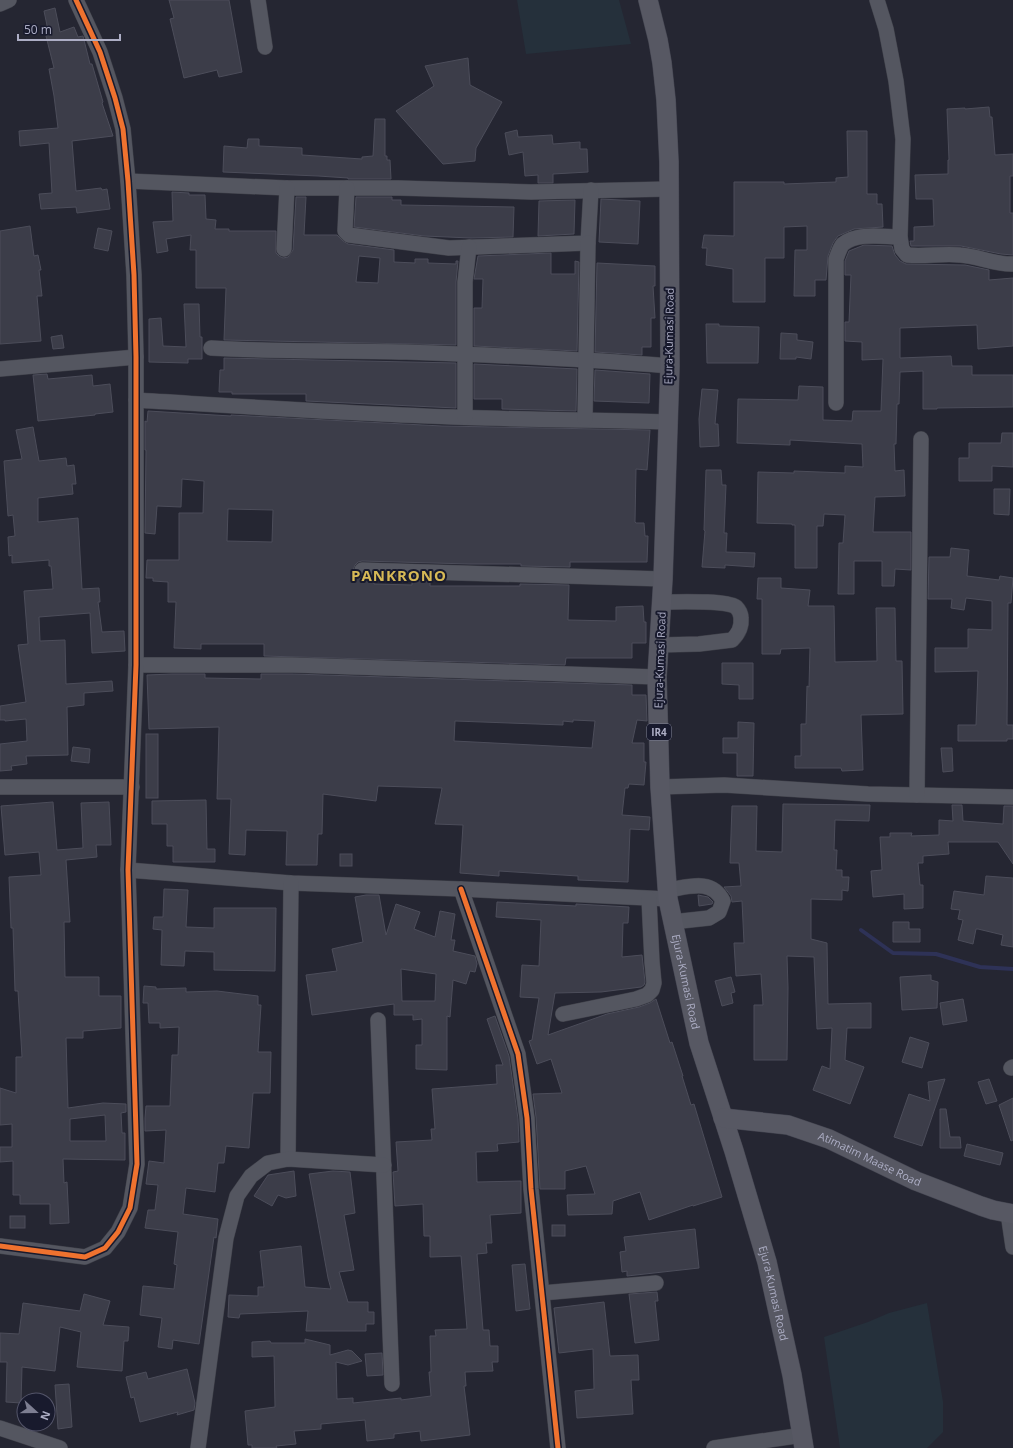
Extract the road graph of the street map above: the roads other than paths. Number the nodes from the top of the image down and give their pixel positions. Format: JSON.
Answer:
{"nodes":[{"id":1,"x":9,"y":0,"type":"edge"},
{"id":2,"x":76,"y":0,"type":"edge"},
{"id":3,"x":258,"y":0,"type":"edge"},
{"id":4,"x":648,"y":0,"type":"edge"},
{"id":5,"x":877,"y":0,"type":"edge"},
{"id":6,"x":0,"y":4,"type":"edge"},
{"id":7,"x":265,"y":47,"type":"dead end"},
{"id":8,"x":128,"y":181,"type":"junction"},
{"id":9,"x":288,"y":188,"type":"junction"},
{"id":10,"x":347,"y":188,"type":"junction"},
{"id":11,"x":668,"y":189,"type":"junction"},
{"id":12,"x":591,"y":190,"type":"junction"},
{"id":13,"x":900,"y":237,"type":"junction"},
{"id":14,"x":588,"y":243,"type":"junction"},
{"id":15,"x":469,"y":247,"type":"junction"},
{"id":16,"x":284,"y":249,"type":"dead end"},
{"id":17,"x":1013,"y":264,"type":"edge"},
{"id":18,"x":211,"y":348,"type":"dead end"},
{"id":19,"x":464,"y":354,"type":"junction"},
{"id":20,"x":136,"y":357,"type":"junction"},
{"id":21,"x":587,"y":359,"type":"junction"},
{"id":22,"x":670,"y":366,"type":"junction"},
{"id":23,"x":0,"y":369,"type":"edge"},
{"id":24,"x":136,"y":400,"type":"junction"},
{"id":25,"x":836,"y":403,"type":"dead end"},
{"id":26,"x":466,"y":417,"type":"junction"},
{"id":27,"x":585,"y":419,"type":"junction"},
{"id":28,"x":668,"y":422,"type":"junction"},
{"id":29,"x":921,"y":439,"type":"dead end"},
{"id":30,"x":362,"y":570,"type":"dead end"},
{"id":31,"x":663,"y":579,"type":"junction"},
{"id":32,"x":662,"y":602,"type":"junction"},
{"id":33,"x":659,"y":646,"type":"junction"},
{"id":34,"x":136,"y":665,"type":"junction"},
{"id":35,"x":657,"y":678,"type":"junction"},
{"id":36,"x":0,"y":787,"type":"edge"},
{"id":37,"x":660,"y":787,"type":"junction"},
{"id":38,"x":132,"y":788,"type":"junction"},
{"id":39,"x":917,"y":795,"type":"junction"},
{"id":40,"x":1013,"y":797,"type":"edge"},
{"id":41,"x":128,"y":870,"type":"junction"},
{"id":42,"x":291,"y":883,"type":"junction"},
{"id":43,"x":461,"y":889,"type":"junction"},
{"id":44,"x":668,"y":895,"type":"junction"},
{"id":45,"x":650,"y":899,"type":"junction"},
{"id":46,"x":672,"y":922,"type":"junction"},
{"id":47,"x":563,"y":1014,"type":"dead end"},
{"id":48,"x":378,"y":1020,"type":"dead end"},
{"id":49,"x":723,"y":1118,"type":"junction"},
{"id":50,"x":288,"y":1159,"type":"junction"},
{"id":51,"x":384,"y":1165,"type":"junction"},
{"id":52,"x":1010,"y":1214,"type":"edge"},
{"id":53,"x":0,"y":1246,"type":"edge"},
{"id":54,"x":1013,"y":1246,"type":"edge"},
{"id":55,"x":656,"y":1283,"type":"dead end"},
{"id":56,"x":542,"y":1293,"type":"junction"},
{"id":57,"x":392,"y":1384,"type":"dead end"},
{"id":58,"x":0,"y":1428,"type":"edge"},
{"id":59,"x":804,"y":1442,"type":"edge"},
{"id":60,"x":60,"y":1448,"type":"edge"},
{"id":61,"x":198,"y":1448,"type":"edge"},
{"id":62,"x":558,"y":1448,"type":"edge"},
{"id":63,"x":714,"y":1448,"type":"edge"}],
"edges":[{"from":1,"to":6,"type":"street"},
{"from":2,"to":8,"type":"street"},
{"from":3,"to":7,"type":"street"},
{"from":4,"to":11,"type":"main road","name":"Ejura-Kumasi Road","number":"IR4"},
{"from":5,"to":13,"type":"street"},
{"from":8,"to":9,"type":"street"},
{"from":8,"to":20,"type":"street"},
{"from":9,"to":10,"type":"street"},
{"from":9,"to":16,"type":"street"},
{"from":10,"to":12,"type":"street"},
{"from":10,"to":15,"type":"street"},
{"from":11,"to":12,"type":"street"},
{"from":11,"to":22,"type":"main road","name":"Ejura-Kumasi Road","number":"IR4"},
{"from":12,"to":14,"type":"street"},
{"from":13,"to":17,"type":"street"},
{"from":13,"to":25,"type":"street"},
{"from":14,"to":15,"type":"street"},
{"from":14,"to":21,"type":"street"},
{"from":15,"to":19,"type":"street"},
{"from":18,"to":19,"type":"street"},
{"from":19,"to":21,"type":"street"},
{"from":19,"to":26,"type":"street"},
{"from":20,"to":23,"type":"street"},
{"from":20,"to":24,"type":"street"},
{"from":21,"to":22,"type":"street"},
{"from":21,"to":27,"type":"street"},
{"from":22,"to":28,"type":"main road","name":"Ejura-Kumasi Road","number":"IR4"},
{"from":24,"to":26,"type":"street"},
{"from":24,"to":34,"type":"street"},
{"from":26,"to":27,"type":"street"},
{"from":27,"to":28,"type":"street"},
{"from":28,"to":31,"type":"main road","name":"Ejura-Kumasi Road","number":"IR4"},
{"from":29,"to":39,"type":"street"},
{"from":30,"to":31,"type":"street"},
{"from":31,"to":32,"type":"main road","name":"Ejura-Kumasi Road","number":"IR4"},
{"from":32,"to":33,"type":"main road","name":"Ejura-Kumasi Road","number":"IR4"},
{"from":32,"to":33,"type":"street"},
{"from":33,"to":35,"type":"main road","name":"Ejura-Kumasi Road","number":"IR4"},
{"from":34,"to":35,"type":"street"},
{"from":34,"to":38,"type":"street"},
{"from":35,"to":37,"type":"main road","name":"Ejura-Kumasi Road","number":"IR4"},
{"from":36,"to":38,"type":"street"},
{"from":37,"to":39,"type":"street"},
{"from":37,"to":44,"type":"main road","name":"Ejura-Kumasi Road","number":"IR4"},
{"from":38,"to":41,"type":"street"},
{"from":39,"to":40,"type":"street"},
{"from":41,"to":42,"type":"street"},
{"from":41,"to":53,"type":"street"},
{"from":42,"to":43,"type":"street"},
{"from":42,"to":50,"type":"street"},
{"from":43,"to":45,"type":"street"},
{"from":43,"to":56,"type":"street"},
{"from":44,"to":45,"type":"street"},
{"from":44,"to":46,"type":"main road","name":"Ejura-Kumasi Road","number":"IR4"},
{"from":44,"to":46,"type":"street"},
{"from":45,"to":47,"type":"street"},
{"from":46,"to":49,"type":"main road","name":"Ejura-Kumasi Road","number":"IR4"},
{"from":48,"to":51,"type":"street"},
{"from":49,"to":52,"type":"main road","name":"Atimatim Maase Road"},
{"from":49,"to":59,"type":"main road","name":"Ejura-Kumasi Road","number":"IR4"},
{"from":50,"to":51,"type":"street"},
{"from":50,"to":61,"type":"street"},
{"from":51,"to":57,"type":"street"},
{"from":52,"to":54,"type":"street"},
{"from":55,"to":56,"type":"street"},
{"from":56,"to":62,"type":"street"},
{"from":58,"to":60,"type":"street"},
{"from":59,"to":63,"type":"street"}]}
